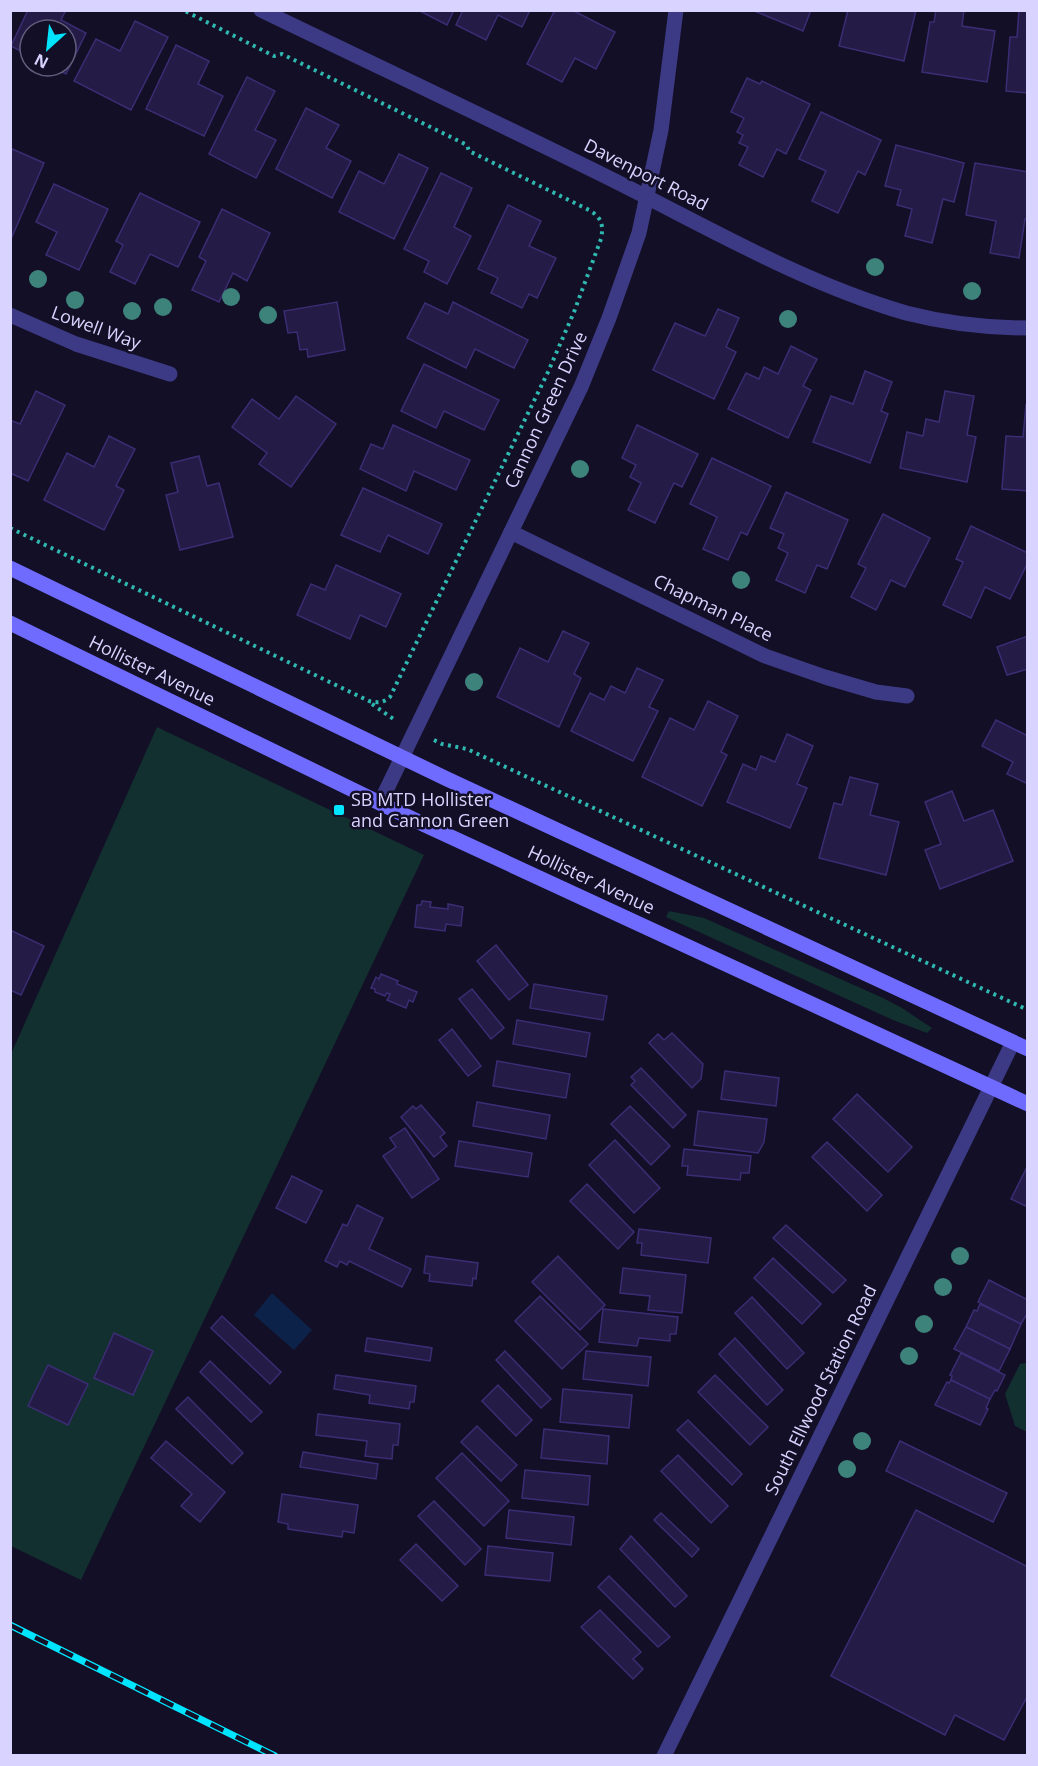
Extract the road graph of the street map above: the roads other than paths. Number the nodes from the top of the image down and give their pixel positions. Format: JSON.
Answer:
{"nodes":[{"id":1,"x":261,"y":10,"type":"edge"},
{"id":2,"x":676,"y":10,"type":"edge"},
{"id":3,"x":647,"y":198,"type":"junction"},
{"id":4,"x":10,"y":315,"type":"edge"},
{"id":5,"x":1028,"y":328,"type":"edge"},
{"id":6,"x":170,"y":374,"type":"dead end"},
{"id":7,"x":512,"y":532,"type":"junction"},
{"id":8,"x":10,"y":568,"type":"edge"},
{"id":9,"x":10,"y":623,"type":"edge"},
{"id":10,"x":907,"y":696,"type":"dead end"},
{"id":11,"x":402,"y":756,"type":"junction"},
{"id":12,"x":380,"y":803,"type":"junction"},
{"id":13,"x":1013,"y":1042,"type":"junction"},
{"id":14,"x":1028,"y":1049,"type":"edge"},
{"id":15,"x":992,"y":1087,"type":"junction"},
{"id":16,"x":1028,"y":1104,"type":"edge"},
{"id":17,"x":664,"y":1755,"type":"edge"}],
"edges":[{"from":1,"to":3,"type":"street","name":"Davenport Road"},
{"from":2,"to":3,"type":"street","name":"Cannon Green Drive"},
{"from":3,"to":5,"type":"street","name":"Davenport Road"},
{"from":3,"to":7,"type":"street","name":"Cannon Green Drive"},
{"from":4,"to":6,"type":"street","name":"Lowell Way"},
{"from":7,"to":10,"type":"street","name":"Chapman Place"},
{"from":7,"to":11,"type":"street","name":"Cannon Green Drive"},
{"from":8,"to":11,"type":"main road","name":"Hollister Avenue"},
{"from":9,"to":12,"type":"main road","name":"Hollister Avenue"},
{"from":11,"to":12,"type":"street","name":"Cannon Green Drive"},
{"from":11,"to":13,"type":"main road","name":"Hollister Avenue"},
{"from":12,"to":15,"type":"main road","name":"Hollister Avenue"},
{"from":13,"to":14,"type":"main road","name":"Hollister Avenue"},
{"from":13,"to":15,"type":"street","name":"South Ellwood Station Road"},
{"from":15,"to":16,"type":"main road","name":"Hollister Avenue"},
{"from":15,"to":17,"type":"street","name":"South Ellwood Station Road"}]}
